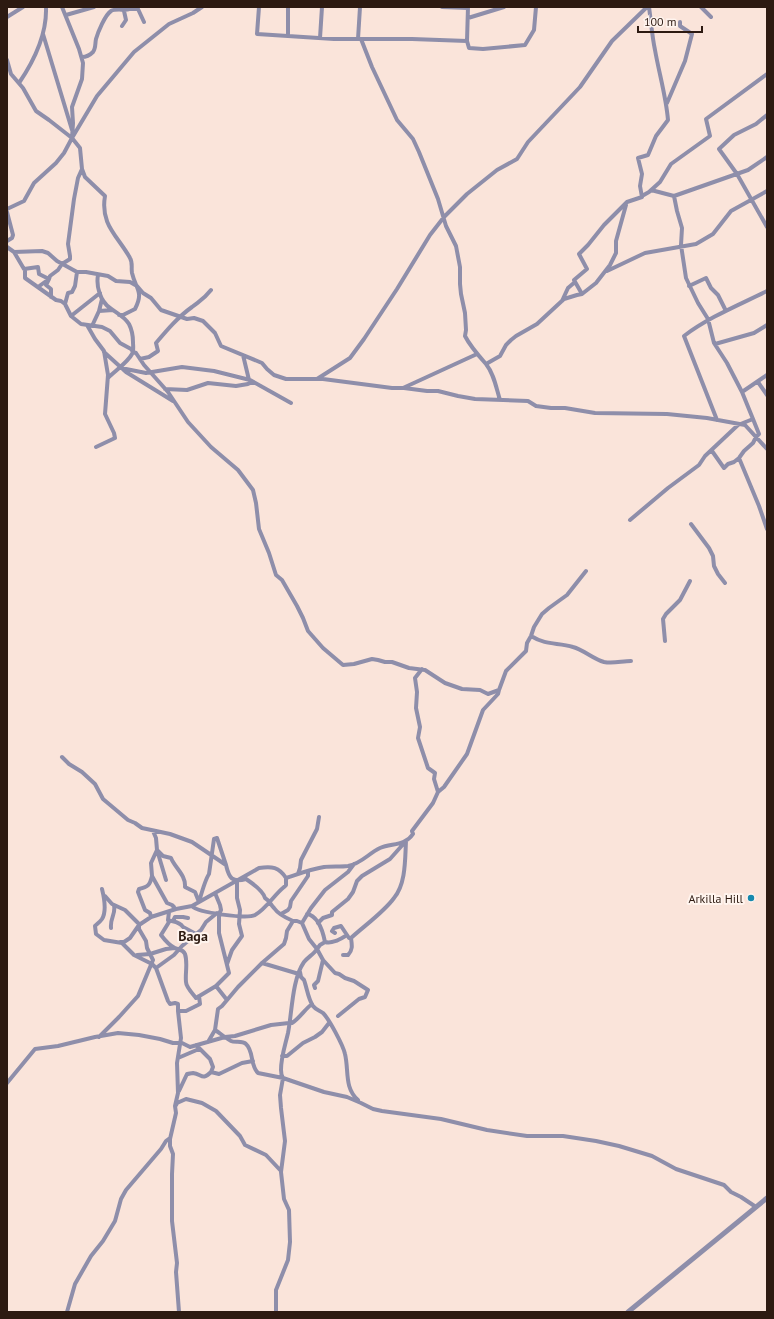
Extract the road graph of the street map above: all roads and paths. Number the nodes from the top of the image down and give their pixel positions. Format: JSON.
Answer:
{"nodes":[{"id":1,"x":23,"y":7,"type":"edge"},
{"id":2,"x":46,"y":7,"type":"edge"},
{"id":3,"x":62,"y":7,"type":"edge"},
{"id":4,"x":94,"y":7,"type":"edge"},
{"id":5,"x":202,"y":7,"type":"edge"},
{"id":6,"x":259,"y":7,"type":"edge"},
{"id":7,"x":288,"y":7,"type":"edge"},
{"id":8,"x":322,"y":7,"type":"edge"},
{"id":9,"x":360,"y":7,"type":"edge"},
{"id":10,"x":442,"y":7,"type":"edge"},
{"id":11,"x":504,"y":7,"type":"edge"},
{"id":12,"x":536,"y":7,"type":"edge"},
{"id":13,"x":648,"y":7,"type":"edge"},
{"id":14,"x":701,"y":7,"type":"edge"},
{"id":15,"x":131,"y":8,"type":"edge"},
{"id":16,"x":468,"y":8,"type":"edge"},
{"id":17,"x":110,"y":9,"type":"edge"},
{"id":18,"x":124,"y":11,"type":"junction"},
{"id":19,"x":66,"y":15,"type":"junction"},
{"id":20,"x":7,"y":17,"type":"edge"},
{"id":21,"x":711,"y":17,"type":"dead end"},
{"id":22,"x":468,"y":18,"type":"junction"},
{"id":23,"x":144,"y":22,"type":"dead end"},
{"id":24,"x":680,"y":22,"type":"dead end"},
{"id":25,"x":122,"y":26,"type":"dead end"},
{"id":26,"x":43,"y":34,"type":"junction"},
{"id":27,"x":288,"y":36,"type":"junction"},
{"id":28,"x":320,"y":38,"type":"junction"},
{"id":29,"x":359,"y":39,"type":"junction"},
{"id":30,"x":467,"y":41,"type":"junction"},
{"id":31,"x":82,"y":57,"type":"junction"},
{"id":32,"x":7,"y":60,"type":"edge"},
{"id":33,"x":767,"y":74,"type":"edge"},
{"id":34,"x":19,"y":83,"type":"junction"},
{"id":35,"x":667,"y":103,"type":"junction"},
{"id":36,"x":767,"y":115,"type":"edge"},
{"id":37,"x":72,"y":136,"type":"junction"},
{"id":38,"x":767,"y":157,"type":"edge"},
{"id":39,"x":82,"y":169,"type":"junction"},
{"id":40,"x":737,"y":174,"type":"junction"},
{"id":41,"x":651,"y":190,"type":"junction"},
{"id":42,"x":767,"y":191,"type":"edge"},
{"id":43,"x":642,"y":196,"type":"junction"},
{"id":44,"x":674,"y":196,"type":"junction"},
{"id":45,"x":751,"y":199,"type":"junction"},
{"id":46,"x":627,"y":202,"type":"junction"},
{"id":47,"x":7,"y":208,"type":"edge"},
{"id":48,"x":7,"y":212,"type":"edge"},
{"id":49,"x":444,"y":217,"type":"junction"},
{"id":50,"x":767,"y":226,"type":"edge"},
{"id":51,"x":7,"y":241,"type":"edge"},
{"id":52,"x":7,"y":247,"type":"edge"},
{"id":53,"x":681,"y":247,"type":"junction"},
{"id":54,"x":14,"y":252,"type":"junction"},
{"id":55,"x":62,"y":264,"type":"junction"},
{"id":56,"x":25,"y":269,"type":"junction"},
{"id":57,"x":607,"y":271,"type":"junction"},
{"id":58,"x":77,"y":272,"type":"junction"},
{"id":59,"x":98,"y":275,"type":"junction"},
{"id":60,"x":49,"y":279,"type":"junction"},
{"id":61,"x":575,"y":282,"type":"junction"},
{"id":62,"x":137,"y":286,"type":"junction"},
{"id":63,"x":689,"y":286,"type":"junction"},
{"id":64,"x":38,"y":287,"type":"junction"},
{"id":65,"x":211,"y":290,"type":"dead end"},
{"id":66,"x":767,"y":290,"type":"edge"},
{"id":67,"x":100,"y":293,"type":"junction"},
{"id":68,"x":582,"y":294,"type":"junction"},
{"id":69,"x":51,"y":297,"type":"junction"},
{"id":70,"x":102,"y":299,"type":"junction"},
{"id":71,"x":562,"y":301,"type":"junction"},
{"id":72,"x":65,"y":304,"type":"junction"},
{"id":73,"x":113,"y":310,"type":"junction"},
{"id":74,"x":99,"y":311,"type":"junction"},
{"id":75,"x":726,"y":311,"type":"junction"},
{"id":76,"x":120,"y":315,"type":"junction"},
{"id":77,"x":71,"y":316,"type":"junction"},
{"id":78,"x":181,"y":317,"type":"junction"},
{"id":79,"x":708,"y":321,"type":"junction"},
{"id":80,"x":87,"y":325,"type":"junction"},
{"id":81,"x":767,"y":325,"type":"edge"},
{"id":82,"x":92,"y":326,"type":"junction"},
{"id":83,"x":715,"y":344,"type":"junction"},
{"id":84,"x":104,"y":351,"type":"junction"},
{"id":85,"x":133,"y":352,"type":"junction"},
{"id":86,"x":477,"y":354,"type":"junction"},
{"id":87,"x":243,"y":355,"type":"junction"},
{"id":88,"x":140,"y":359,"type":"junction"},
{"id":89,"x":486,"y":364,"type":"junction"},
{"id":90,"x":120,"y":367,"type":"junction"},
{"id":91,"x":150,"y":372,"type":"junction"},
{"id":92,"x":767,"y":375,"type":"edge"},
{"id":93,"x":108,"y":378,"type":"junction"},
{"id":94,"x":317,"y":379,"type":"junction"},
{"id":95,"x":251,"y":381,"type":"junction"},
{"id":96,"x":758,"y":382,"type":"junction"},
{"id":97,"x":401,"y":388,"type":"junction"},
{"id":98,"x":165,"y":389,"type":"junction"},
{"id":99,"x":742,"y":392,"type":"junction"},
{"id":100,"x":767,"y":395,"type":"edge"},
{"id":101,"x":500,"y":400,"type":"junction"},
{"id":102,"x":175,"y":402,"type":"junction"},
{"id":103,"x":291,"y":403,"type":"dead end"},
{"id":104,"x":753,"y":419,"type":"junction"},
{"id":105,"x":717,"y":420,"type":"junction"},
{"id":106,"x":738,"y":424,"type":"junction"},
{"id":107,"x":756,"y":437,"type":"junction"},
{"id":108,"x":96,"y":447,"type":"dead end"},
{"id":109,"x":767,"y":449,"type":"edge"},
{"id":110,"x":712,"y":451,"type":"junction"},
{"id":111,"x":740,"y":458,"type":"junction"},
{"id":112,"x":630,"y":520,"type":"dead end"},
{"id":113,"x":691,"y":524,"type":"dead end"},
{"id":114,"x":767,"y":529,"type":"edge"},
{"id":115,"x":586,"y":571,"type":"dead end"},
{"id":116,"x":690,"y":581,"type":"dead end"},
{"id":117,"x":725,"y":583,"type":"dead end"},
{"id":118,"x":531,"y":636,"type":"junction"},
{"id":119,"x":665,"y":640,"type":"dead end"},
{"id":120,"x":631,"y":661,"type":"dead end"},
{"id":121,"x":422,"y":670,"type":"junction"},
{"id":122,"x":499,"y":690,"type":"junction"},
{"id":123,"x":62,"y":757,"type":"dead end"},
{"id":124,"x":438,"y":792,"type":"junction"},
{"id":125,"x":319,"y":817,"type":"dead end"},
{"id":126,"x":153,"y":831,"type":"junction"},
{"id":127,"x":406,"y":841,"type":"junction"},
{"id":128,"x":157,"y":850,"type":"junction"},
{"id":129,"x":212,"y":855,"type":"junction"},
{"id":130,"x":354,"y":864,"type":"junction"},
{"id":131,"x":226,"y":865,"type":"junction"},
{"id":132,"x":308,"y":872,"type":"junction"},
{"id":133,"x":298,"y":874,"type":"junction"},
{"id":134,"x":152,"y":876,"type":"junction"},
{"id":135,"x":286,"y":878,"type":"junction"},
{"id":136,"x":166,"y":880,"type":"dead end"},
{"id":137,"x":238,"y":881,"type":"junction"},
{"id":138,"x":215,"y":893,"type":"junction"},
{"id":139,"x":269,"y":900,"type":"junction"},
{"id":140,"x":199,"y":902,"type":"junction"},
{"id":141,"x":114,"y":905,"type":"junction"},
{"id":142,"x":192,"y":906,"type":"junction"},
{"id":143,"x":173,"y":910,"type":"junction"},
{"id":144,"x":168,"y":912,"type":"junction"},
{"id":145,"x":218,"y":914,"type":"junction"},
{"id":146,"x":281,"y":914,"type":"junction"},
{"id":147,"x":307,"y":914,"type":"junction"},
{"id":148,"x":240,"y":915,"type":"junction"},
{"id":149,"x":151,"y":917,"type":"junction"},
{"id":150,"x":188,"y":918,"type":"dead end"},
{"id":151,"x":170,"y":920,"type":"junction"},
{"id":152,"x":295,"y":921,"type":"junction"},
{"id":153,"x":302,"y":923,"type":"junction"},
{"id":154,"x":318,"y":923,"type":"junction"},
{"id":155,"x":139,"y":925,"type":"junction"},
{"id":156,"x":111,"y":928,"type":"dead end"},
{"id":157,"x":334,"y":933,"type":"dead end"},
{"id":158,"x":196,"y":934,"type":"junction"},
{"id":159,"x":349,"y":937,"type":"junction"},
{"id":160,"x":120,"y":942,"type":"junction"},
{"id":161,"x":325,"y":942,"type":"junction"},
{"id":162,"x":180,"y":949,"type":"junction"},
{"id":163,"x":317,"y":949,"type":"junction"},
{"id":164,"x":175,"y":950,"type":"junction"},
{"id":165,"x":150,"y":954,"type":"junction"},
{"id":166,"x":134,"y":955,"type":"junction"},
{"id":167,"x":343,"y":955,"type":"dead end"},
{"id":168,"x":323,"y":960,"type":"junction"},
{"id":169,"x":262,"y":962,"type":"junction"},
{"id":170,"x":152,"y":964,"type":"junction"},
{"id":171,"x":227,"y":964,"type":"junction"},
{"id":172,"x":156,"y":968,"type":"junction"},
{"id":173,"x":299,"y":973,"type":"junction"},
{"id":174,"x":216,"y":986,"type":"junction"},
{"id":175,"x":315,"y":988,"type":"dead end"},
{"id":176,"x":200,"y":996,"type":"junction"},
{"id":177,"x":227,"y":1000,"type":"junction"},
{"id":178,"x":312,"y":1004,"type":"junction"},
{"id":179,"x":178,"y":1011,"type":"junction"},
{"id":180,"x":338,"y":1016,"type":"dead end"},
{"id":181,"x":290,"y":1022,"type":"junction"},
{"id":182,"x":329,"y":1023,"type":"junction"},
{"id":183,"x":215,"y":1030,"type":"junction"},
{"id":184,"x":98,"y":1037,"type":"junction"},
{"id":185,"x":225,"y":1037,"type":"junction"},
{"id":186,"x":180,"y":1042,"type":"junction"},
{"id":187,"x":208,"y":1042,"type":"junction"},
{"id":188,"x":198,"y":1047,"type":"junction"},
{"id":189,"x":282,"y":1056,"type":"junction"},
{"id":190,"x":178,"y":1058,"type":"junction"},
{"id":191,"x":253,"y":1061,"type":"junction"},
{"id":192,"x":211,"y":1072,"type":"junction"},
{"id":193,"x":284,"y":1078,"type":"junction"},
{"id":194,"x":7,"y":1083,"type":"edge"},
{"id":195,"x":178,"y":1093,"type":"junction"},
{"id":196,"x":361,"y":1103,"type":"junction"},
{"id":197,"x":175,"y":1106,"type":"junction"},
{"id":198,"x":170,"y":1138,"type":"junction"},
{"id":199,"x":281,"y":1172,"type":"junction"},
{"id":200,"x":767,"y":1198,"type":"edge"},
{"id":201,"x":756,"y":1207,"type":"junction"},
{"id":202,"x":67,"y":1312,"type":"edge"},
{"id":203,"x":179,"y":1312,"type":"edge"},
{"id":204,"x":276,"y":1312,"type":"edge"},
{"id":205,"x":628,"y":1312,"type":"edge"}],
"edges":[{"from":1,"to":20,"type":"street"},
{"from":2,"to":26,"type":"street"},
{"from":3,"to":19,"type":"street"},
{"from":4,"to":19,"type":"street"},
{"from":5,"to":37,"type":"street"},
{"from":6,"to":27,"type":"street"},
{"from":7,"to":27,"type":"street"},
{"from":8,"to":28,"type":"street"},
{"from":9,"to":29,"type":"street"},
{"from":10,"to":16,"type":"street"},
{"from":11,"to":22,"type":"street"},
{"from":12,"to":30,"type":"street"},
{"from":13,"to":35,"type":"street"},
{"from":13,"to":49,"type":"street"},
{"from":14,"to":21,"type":"street"},
{"from":15,"to":18,"type":"street"},
{"from":15,"to":23,"type":"street"},
{"from":16,"to":22,"type":"street"},
{"from":17,"to":18,"type":"street"},
{"from":17,"to":31,"type":"street"},
{"from":18,"to":25,"type":"street"},
{"from":19,"to":31,"type":"street"},
{"from":22,"to":30,"type":"street"},
{"from":24,"to":35,"type":"street"},
{"from":26,"to":34,"type":"street"},
{"from":26,"to":37,"type":"street"},
{"from":27,"to":28,"type":"street"},
{"from":28,"to":29,"type":"street"},
{"from":29,"to":30,"type":"street"},
{"from":29,"to":49,"type":"street"},
{"from":31,"to":37,"type":"street"},
{"from":32,"to":34,"type":"street"},
{"from":33,"to":41,"type":"street"},
{"from":34,"to":37,"type":"street"},
{"from":35,"to":43,"type":"street"},
{"from":36,"to":40,"type":"street"},
{"from":37,"to":39,"type":"street"},
{"from":37,"to":47,"type":"street"},
{"from":38,"to":40,"type":"street"},
{"from":39,"to":55,"type":"street"},
{"from":39,"to":62,"type":"street"},
{"from":40,"to":44,"type":"street"},
{"from":40,"to":45,"type":"street"},
{"from":41,"to":43,"type":"street"},
{"from":41,"to":44,"type":"street"},
{"from":42,"to":45,"type":"street"},
{"from":43,"to":46,"type":"street"},
{"from":44,"to":53,"type":"street"},
{"from":45,"to":50,"type":"street"},
{"from":45,"to":53,"type":"street"},
{"from":46,"to":57,"type":"street"},
{"from":46,"to":61,"type":"street"},
{"from":48,"to":51,"type":"street"},
{"from":49,"to":86,"type":"street"},
{"from":49,"to":94,"type":"street"},
{"from":52,"to":54,"type":"street"},
{"from":53,"to":57,"type":"street"},
{"from":53,"to":63,"type":"street"},
{"from":54,"to":55,"type":"street"},
{"from":54,"to":56,"type":"street"},
{"from":55,"to":58,"type":"street"},
{"from":55,"to":60,"type":"street"},
{"from":56,"to":60,"type":"street"},
{"from":56,"to":64,"type":"street"},
{"from":57,"to":68,"type":"street"},
{"from":58,"to":59,"type":"street"},
{"from":58,"to":72,"type":"street"},
{"from":59,"to":62,"type":"street"},
{"from":59,"to":67,"type":"street"},
{"from":60,"to":64,"type":"street"},
{"from":60,"to":69,"type":"street"},
{"from":61,"to":68,"type":"street"},
{"from":61,"to":71,"type":"street"},
{"from":62,"to":76,"type":"street"},
{"from":62,"to":78,"type":"street"},
{"from":63,"to":75,"type":"street"},
{"from":63,"to":79,"type":"street"},
{"from":64,"to":69,"type":"street"},
{"from":65,"to":78,"type":"street"},
{"from":66,"to":75,"type":"street"},
{"from":67,"to":70,"type":"street"},
{"from":67,"to":77,"type":"street"},
{"from":68,"to":71,"type":"street"},
{"from":69,"to":72,"type":"street"},
{"from":70,"to":73,"type":"street"},
{"from":70,"to":74,"type":"street"},
{"from":71,"to":89,"type":"street"},
{"from":72,"to":77,"type":"street"},
{"from":73,"to":74,"type":"street"},
{"from":73,"to":76,"type":"street"},
{"from":74,"to":82,"type":"street"},
{"from":75,"to":79,"type":"street"},
{"from":76,"to":85,"type":"street"},
{"from":77,"to":80,"type":"street"},
{"from":78,"to":87,"type":"street"},
{"from":78,"to":88,"type":"street"},
{"from":79,"to":83,"type":"street"},
{"from":79,"to":105,"type":"street"},
{"from":80,"to":82,"type":"street"},
{"from":80,"to":84,"type":"street"},
{"from":81,"to":83,"type":"street"},
{"from":82,"to":85,"type":"street"},
{"from":83,"to":99,"type":"street"},
{"from":84,"to":90,"type":"street"},
{"from":84,"to":93,"type":"street"},
{"from":85,"to":88,"type":"street"},
{"from":85,"to":90,"type":"street"},
{"from":86,"to":89,"type":"street"},
{"from":86,"to":97,"type":"street"},
{"from":87,"to":94,"type":"street"},
{"from":87,"to":95,"type":"street"},
{"from":88,"to":91,"type":"street"},
{"from":89,"to":101,"type":"street"},
{"from":90,"to":91,"type":"street"},
{"from":90,"to":93,"type":"street"},
{"from":90,"to":102,"type":"street"},
{"from":91,"to":95,"type":"street"},
{"from":91,"to":98,"type":"street"},
{"from":92,"to":96,"type":"street"},
{"from":93,"to":108,"type":"street"},
{"from":94,"to":97,"type":"street"},
{"from":95,"to":98,"type":"street"},
{"from":95,"to":103,"type":"street"},
{"from":96,"to":99,"type":"street"},
{"from":96,"to":100,"type":"street"},
{"from":97,"to":101,"type":"street"},
{"from":98,"to":102,"type":"street"},
{"from":99,"to":104,"type":"street"},
{"from":101,"to":105,"type":"street"},
{"from":102,"to":121,"type":"street"},
{"from":104,"to":106,"type":"street"},
{"from":104,"to":107,"type":"street"},
{"from":105,"to":106,"type":"street"},
{"from":106,"to":107,"type":"street"},
{"from":106,"to":110,"type":"street"},
{"from":107,"to":109,"type":"street"},
{"from":107,"to":111,"type":"street"},
{"from":110,"to":111,"type":"street"},
{"from":110,"to":112,"type":"street"},
{"from":111,"to":114,"type":"street"},
{"from":113,"to":117,"type":"street"},
{"from":115,"to":118,"type":"street"},
{"from":116,"to":119,"type":"street"},
{"from":118,"to":120,"type":"street"},
{"from":118,"to":122,"type":"street"},
{"from":121,"to":122,"type":"street"},
{"from":121,"to":124,"type":"street"},
{"from":122,"to":124,"type":"street"},
{"from":123,"to":126,"type":"street"},
{"from":124,"to":127,"type":"street"},
{"from":125,"to":133,"type":"street"},
{"from":126,"to":128,"type":"street"},
{"from":126,"to":129,"type":"street"},
{"from":127,"to":130,"type":"street"},
{"from":127,"to":154,"type":"street"},
{"from":127,"to":159,"type":"street"},
{"from":128,"to":134,"type":"street"},
{"from":128,"to":136,"type":"street"},
{"from":128,"to":140,"type":"street"},
{"from":129,"to":131,"type":"street"},
{"from":129,"to":131,"type":"street"},
{"from":129,"to":140,"type":"street"},
{"from":130,"to":132,"type":"street"},
{"from":130,"to":147,"type":"street"},
{"from":131,"to":137,"type":"street"},
{"from":132,"to":133,"type":"street"},
{"from":132,"to":146,"type":"street"},
{"from":133,"to":135,"type":"street"},
{"from":134,"to":143,"type":"street"},
{"from":134,"to":149,"type":"street"},
{"from":135,"to":137,"type":"street"},
{"from":135,"to":139,"type":"street"},
{"from":137,"to":138,"type":"street"},
{"from":137,"to":139,"type":"street"},
{"from":137,"to":148,"type":"street"},
{"from":138,"to":140,"type":"street"},
{"from":138,"to":145,"type":"street"},
{"from":139,"to":146,"type":"street"},
{"from":139,"to":148,"type":"street"},
{"from":140,"to":142,"type":"street"},
{"from":141,"to":155,"type":"street"},
{"from":141,"to":156,"type":"street"},
{"from":141,"to":160,"type":"street"},
{"from":142,"to":143,"type":"street"},
{"from":142,"to":145,"type":"street"},
{"from":143,"to":144,"type":"street"},
{"from":144,"to":149,"type":"street"},
{"from":144,"to":151,"type":"street"},
{"from":145,"to":148,"type":"street"},
{"from":145,"to":158,"type":"street"},
{"from":145,"to":171,"type":"street"},
{"from":146,"to":152,"type":"street"},
{"from":147,"to":152,"type":"street"},
{"from":147,"to":153,"type":"street"},
{"from":147,"to":154,"type":"street"},
{"from":148,"to":171,"type":"street"},
{"from":149,"to":155,"type":"street"},
{"from":150,"to":151,"type":"street"},
{"from":151,"to":158,"type":"street"},
{"from":151,"to":164,"type":"street"},
{"from":152,"to":153,"type":"street"},
{"from":152,"to":169,"type":"street"},
{"from":153,"to":163,"type":"street"},
{"from":154,"to":161,"type":"street"},
{"from":155,"to":160,"type":"street"},
{"from":155,"to":165,"type":"street"},
{"from":157,"to":159,"type":"street"},
{"from":158,"to":162,"type":"street"},
{"from":159,"to":161,"type":"street"},
{"from":159,"to":167,"type":"street"},
{"from":160,"to":166,"type":"street"},
{"from":161,"to":163,"type":"street"},
{"from":162,"to":164,"type":"street"},
{"from":162,"to":176,"type":"street"},
{"from":163,"to":168,"type":"street"},
{"from":163,"to":173,"type":"street"},
{"from":164,"to":165,"type":"street"},
{"from":164,"to":172,"type":"street"},
{"from":165,"to":166,"type":"street"},
{"from":165,"to":170,"type":"street"},
{"from":166,"to":170,"type":"street"},
{"from":168,"to":175,"type":"street"},
{"from":168,"to":180,"type":"street"},
{"from":169,"to":173,"type":"street"},
{"from":169,"to":177,"type":"street"},
{"from":170,"to":172,"type":"street"},
{"from":170,"to":184,"type":"street"},
{"from":171,"to":174,"type":"street"},
{"from":172,"to":179,"type":"street"},
{"from":173,"to":178,"type":"street"},
{"from":173,"to":181,"type":"street"},
{"from":174,"to":176,"type":"street"},
{"from":174,"to":177,"type":"street"},
{"from":176,"to":179,"type":"street"},
{"from":177,"to":183,"type":"street"},
{"from":178,"to":181,"type":"street"},
{"from":178,"to":182,"type":"street"},
{"from":179,"to":186,"type":"street"},
{"from":181,"to":185,"type":"street"},
{"from":181,"to":189,"type":"street"},
{"from":182,"to":189,"type":"street"},
{"from":182,"to":196,"type":"street"},
{"from":183,"to":185,"type":"street"},
{"from":183,"to":187,"type":"street"},
{"from":184,"to":186,"type":"street"},
{"from":184,"to":194,"type":"street"},
{"from":185,"to":187,"type":"street"},
{"from":185,"to":191,"type":"street"},
{"from":186,"to":188,"type":"street"},
{"from":186,"to":190,"type":"street"},
{"from":187,"to":188,"type":"street"},
{"from":188,"to":190,"type":"street"},
{"from":188,"to":192,"type":"street"},
{"from":189,"to":193,"type":"street"},
{"from":190,"to":195,"type":"street"},
{"from":191,"to":192,"type":"street"},
{"from":191,"to":193,"type":"street"},
{"from":192,"to":195,"type":"street"},
{"from":193,"to":196,"type":"street"},
{"from":193,"to":199,"type":"street"},
{"from":195,"to":197,"type":"street"},
{"from":196,"to":201,"type":"street"},
{"from":197,"to":198,"type":"street"},
{"from":197,"to":199,"type":"street"},
{"from":198,"to":202,"type":"street"},
{"from":198,"to":203,"type":"street"},
{"from":199,"to":204,"type":"street"},
{"from":200,"to":201,"type":"street"},
{"from":201,"to":205,"type":"street"}]}
